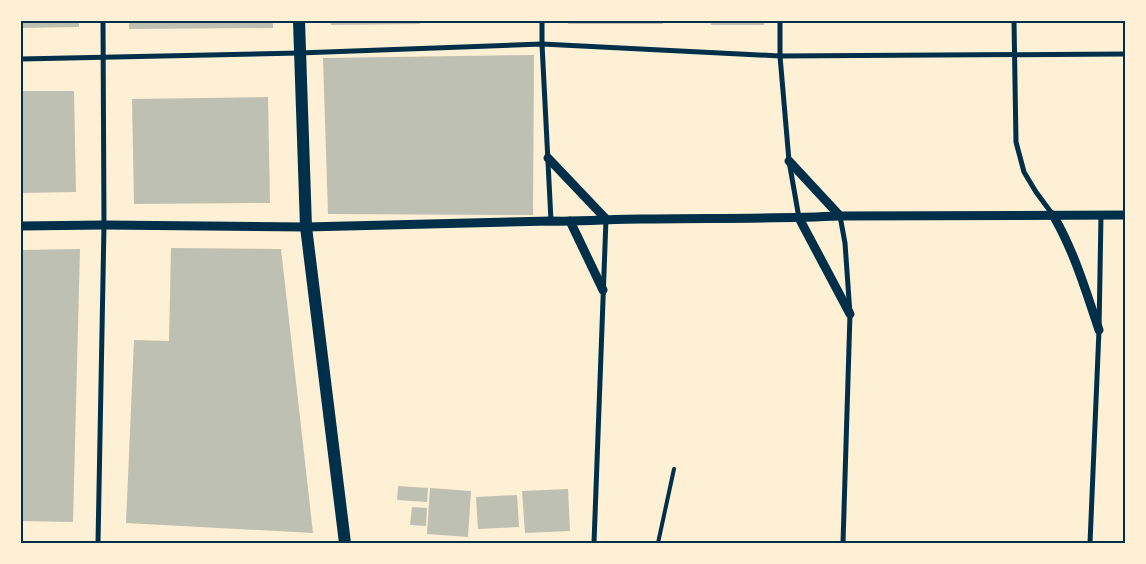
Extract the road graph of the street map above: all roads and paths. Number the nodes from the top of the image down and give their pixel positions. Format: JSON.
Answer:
{"nodes":[{"id":1,"x":103,"y":21,"type":"edge"},
{"id":2,"x":299,"y":21,"type":"edge"},
{"id":3,"x":542,"y":21,"type":"edge"},
{"id":4,"x":780,"y":21,"type":"edge"},
{"id":5,"x":1014,"y":21,"type":"edge"},
{"id":6,"x":542,"y":44,"type":"junction"},
{"id":7,"x":299,"y":53,"type":"junction"},
{"id":8,"x":1125,"y":54,"type":"edge"},
{"id":9,"x":1014,"y":55,"type":"junction"},
{"id":10,"x":780,"y":56,"type":"junction"},
{"id":11,"x":103,"y":58,"type":"junction"},
{"id":12,"x":21,"y":59,"type":"edge"},
{"id":13,"x":548,"y":158,"type":"junction"},
{"id":14,"x":789,"y":161,"type":"junction"},
{"id":15,"x":1053,"y":215,"type":"junction"},
{"id":16,"x":1101,"y":215,"type":"junction"},
{"id":17,"x":1125,"y":215,"type":"edge"},
{"id":18,"x":840,"y":216,"type":"junction"},
{"id":19,"x":799,"y":218,"type":"junction"},
{"id":20,"x":606,"y":219,"type":"junction"},
{"id":21,"x":551,"y":221,"type":"junction"},
{"id":22,"x":570,"y":221,"type":"junction"},
{"id":23,"x":104,"y":225,"type":"junction"},
{"id":24,"x":21,"y":226,"type":"edge"},
{"id":25,"x":306,"y":226,"type":"junction"},
{"id":26,"x":603,"y":290,"type":"junction"},
{"id":27,"x":850,"y":314,"type":"junction"},
{"id":28,"x":1099,"y":330,"type":"junction"},
{"id":29,"x":674,"y":469,"type":"dead end"},
{"id":30,"x":98,"y":543,"type":"edge"},
{"id":31,"x":345,"y":543,"type":"edge"},
{"id":32,"x":594,"y":543,"type":"edge"},
{"id":33,"x":658,"y":543,"type":"edge"},
{"id":34,"x":843,"y":543,"type":"edge"},
{"id":35,"x":1090,"y":543,"type":"edge"}],
"edges":[{"from":1,"to":11,"type":"street"},
{"from":2,"to":7,"type":"main road"},
{"from":3,"to":6,"type":"street"},
{"from":4,"to":10,"type":"street"},
{"from":5,"to":9,"type":"street"},
{"from":6,"to":7,"type":"street"},
{"from":6,"to":10,"type":"street"},
{"from":6,"to":13,"type":"street"},
{"from":7,"to":11,"type":"street"},
{"from":7,"to":25,"type":"main road"},
{"from":8,"to":9,"type":"street"},
{"from":9,"to":10,"type":"street"},
{"from":9,"to":15,"type":"street"},
{"from":10,"to":14,"type":"street"},
{"from":11,"to":12,"type":"street"},
{"from":11,"to":23,"type":"street"},
{"from":13,"to":20,"type":"street"},
{"from":13,"to":21,"type":"street"},
{"from":14,"to":18,"type":"street"},
{"from":14,"to":19,"type":"street"},
{"from":15,"to":16,"type":"street"},
{"from":15,"to":18,"type":"street"},
{"from":15,"to":28,"type":"street"},
{"from":16,"to":17,"type":"street"},
{"from":16,"to":28,"type":"street"},
{"from":18,"to":19,"type":"street"},
{"from":18,"to":27,"type":"street"},
{"from":19,"to":20,"type":"street"},
{"from":19,"to":27,"type":"street"},
{"from":20,"to":22,"type":"street"},
{"from":20,"to":26,"type":"street"},
{"from":21,"to":22,"type":"street"},
{"from":21,"to":25,"type":"street"},
{"from":22,"to":26,"type":"street"},
{"from":23,"to":24,"type":"street"},
{"from":23,"to":25,"type":"street"},
{"from":23,"to":30,"type":"street"},
{"from":25,"to":31,"type":"main road"},
{"from":26,"to":32,"type":"street"},
{"from":27,"to":34,"type":"street"},
{"from":28,"to":35,"type":"street"},
{"from":29,"to":33,"type":"lane"}]}
